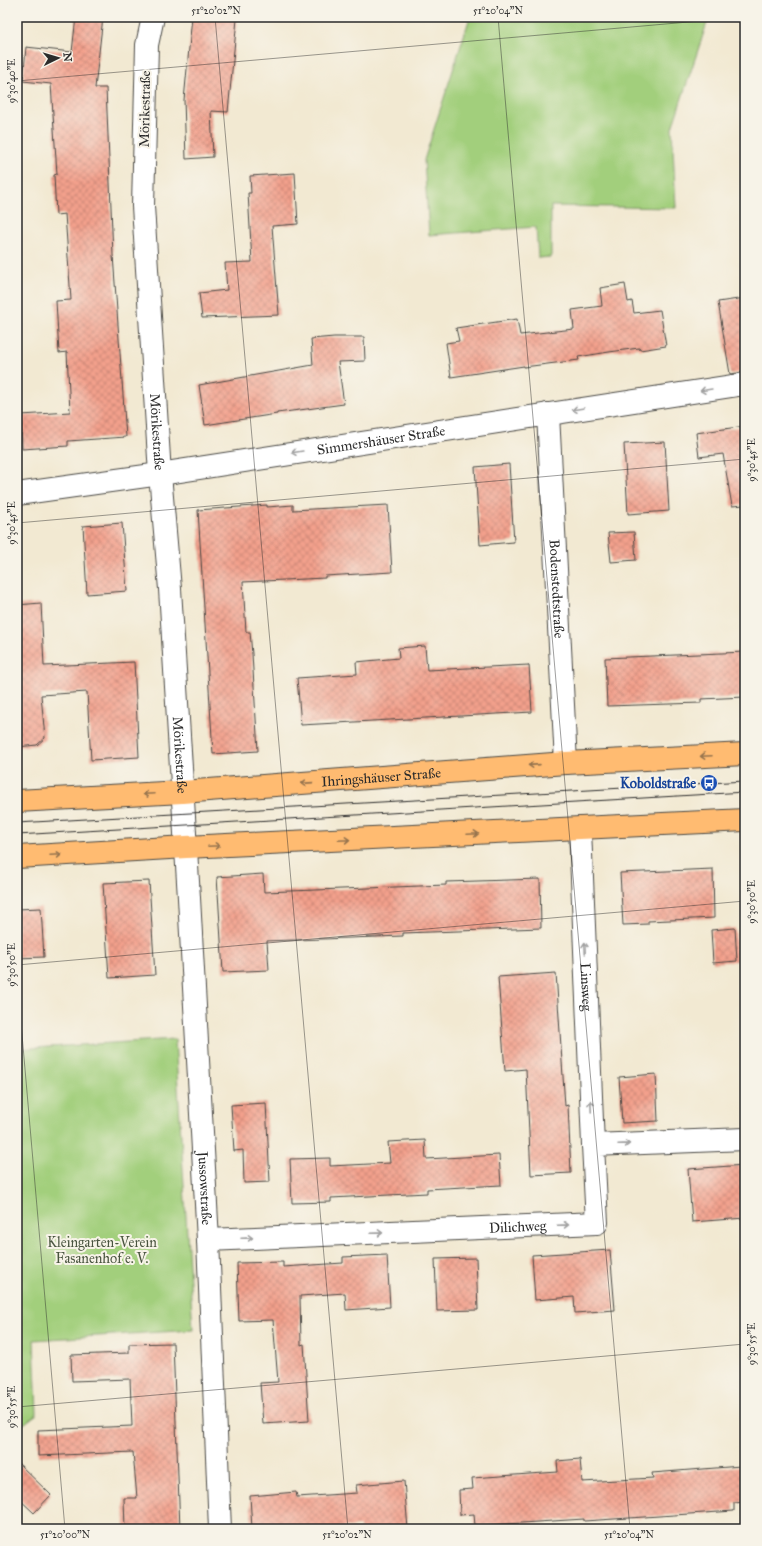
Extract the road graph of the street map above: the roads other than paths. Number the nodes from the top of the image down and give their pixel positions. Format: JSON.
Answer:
{"nodes":[{"id":1,"x":153,"y":17,"type":"edge"},
{"id":2,"x":745,"y":384,"type":"edge"},
{"id":3,"x":548,"y":414,"type":"junction"},
{"id":4,"x":160,"y":474,"type":"junction"},
{"id":5,"x":17,"y":494,"type":"edge"},
{"id":6,"x":745,"y":754,"type":"edge"},
{"id":7,"x":566,"y":763,"type":"junction"},
{"id":8,"x":182,"y":792,"type":"junction"},
{"id":9,"x":17,"y":801,"type":"edge"},
{"id":10,"x":745,"y":820,"type":"edge"},
{"id":11,"x":580,"y":829,"type":"junction"},
{"id":12,"x":186,"y":847,"type":"junction"},
{"id":13,"x":17,"y":857,"type":"edge"},
{"id":14,"x":745,"y":1139,"type":"edge"},
{"id":15,"x":593,"y":1145,"type":"junction"},
{"id":16,"x":208,"y":1240,"type":"junction"},
{"id":17,"x":220,"y":1529,"type":"edge"}],
"edges":[{"from":1,"to":4,"type":"street","name":"Mörikestraße"},
{"from":2,"to":3,"type":"street","name":"Simmershäuser Straße","one_way":true},
{"from":3,"to":4,"type":"street","name":"Simmershäuser Straße","one_way":true},
{"from":3,"to":7,"type":"street","name":"Bodenstedtstraße"},
{"from":4,"to":5,"type":"street","name":"Simmershäuser Straße"},
{"from":4,"to":8,"type":"street","name":"Mörikestraße"},
{"from":6,"to":7,"type":"main road","name":"Ihringshäuser Straße","one_way":true},
{"from":7,"to":8,"type":"main road","name":"Ihringshäuser Straße","one_way":true},
{"from":8,"to":9,"type":"main road","name":"Ihringshäuser Straße","one_way":true},
{"from":8,"to":12,"type":"street","name":"Mörikestraße"},
{"from":10,"to":11,"type":"main road"},
{"from":12,"to":11,"type":"main road","one_way":true},
{"from":15,"to":11,"type":"street","name":"Linsweg","one_way":true},
{"from":13,"to":12,"type":"main road","one_way":true},
{"from":12,"to":16,"type":"street","name":"Jussowstraße"},
{"from":15,"to":14,"type":"street","one_way":true},
{"from":16,"to":15,"type":"street","name":"Dilichweg","one_way":true},
{"from":16,"to":17,"type":"street","name":"Jussowstraße"}]}
